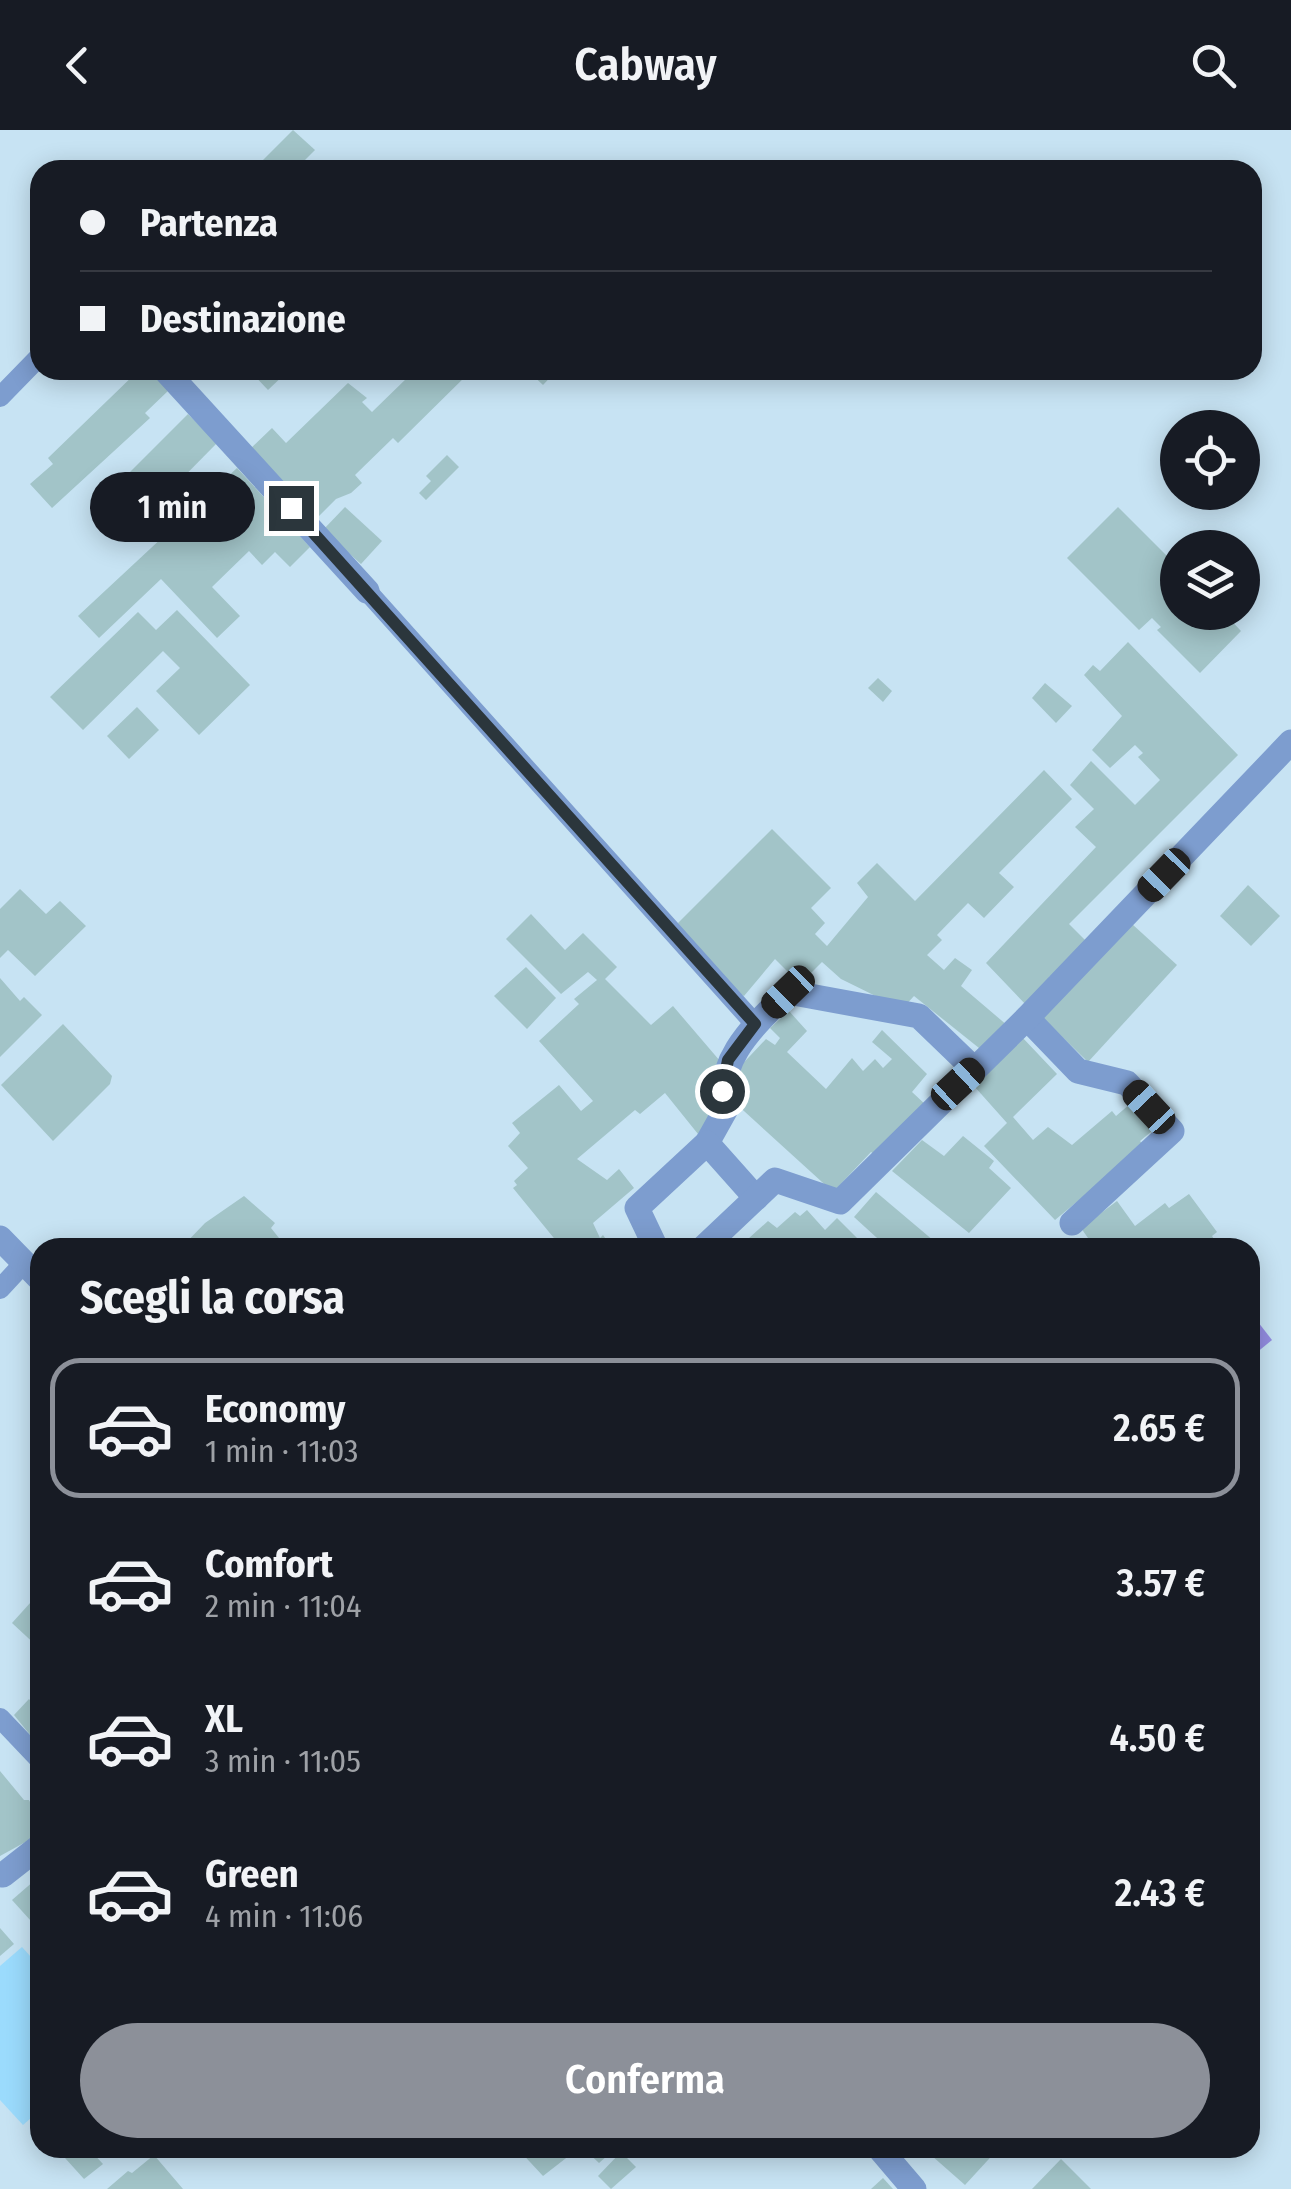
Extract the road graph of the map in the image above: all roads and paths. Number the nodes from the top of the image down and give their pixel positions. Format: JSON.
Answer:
{"nodes":[{"id":1,"x":30,"y":366,"type":"edge"},
{"id":2,"x":173,"y":380,"type":"edge"},
{"id":3,"x":0,"y":396,"type":"edge"},
{"id":4,"x":366,"y":591,"type":"joint"},
{"id":5,"x":1291,"y":742,"type":"edge"},
{"id":6,"x":1027,"y":1018,"type":"junction"},
{"id":7,"x":755,"y":1024,"type":"junction"},
{"id":8,"x":974,"y":1069,"type":"junction"},
{"id":9,"x":707,"y":1144,"type":"junction"},
{"id":10,"x":756,"y":1198,"type":"junction"},
{"id":11,"x":1072,"y":1222,"type":"dead end"},
{"id":12,"x":0,"y":1238,"type":"edge"},
{"id":13,"x":651,"y":1238,"type":"edge"},
{"id":14,"x":713,"y":1238,"type":"edge"},
{"id":15,"x":30,"y":1269,"type":"edge"},
{"id":16,"x":30,"y":1272,"type":"edge"},
{"id":17,"x":0,"y":1289,"type":"edge"},
{"id":18,"x":0,"y":1718,"type":"edge"},
{"id":19,"x":30,"y":1750,"type":"edge"},
{"id":20,"x":30,"y":1854,"type":"edge"},
{"id":21,"x":3,"y":1876,"type":"dead end"},
{"id":22,"x":888,"y":2158,"type":"edge"},
{"id":23,"x":914,"y":2189,"type":"edge"}],
"edges":[{"from":1,"to":3,"type":"lane"},
{"from":2,"to":4,"type":"street"},
{"from":4,"to":7,"type":"lane"},
{"from":5,"to":6,"type":"street"},
{"from":6,"to":8,"type":"street"},
{"from":6,"to":11,"type":"street"},
{"from":7,"to":8,"type":"street"},
{"from":7,"to":9,"type":"street"},
{"from":8,"to":10,"type":"street"},
{"from":9,"to":10,"type":"street"},
{"from":9,"to":13,"type":"street"},
{"from":10,"to":14,"type":"street"},
{"from":12,"to":15,"type":"street"},
{"from":16,"to":17,"type":"lane"},
{"from":18,"to":19,"type":"lane"},
{"from":20,"to":21,"type":"street"},
{"from":22,"to":23,"type":"street"}]}
